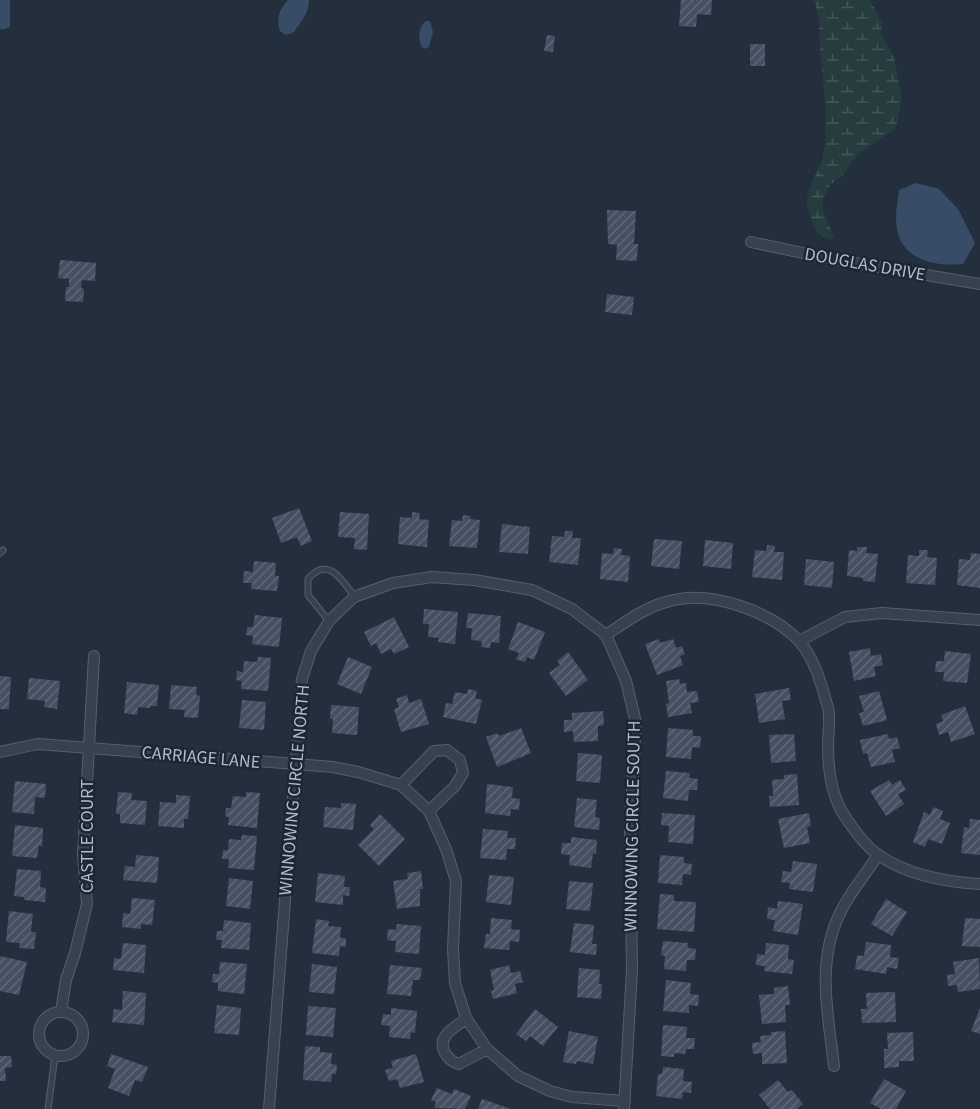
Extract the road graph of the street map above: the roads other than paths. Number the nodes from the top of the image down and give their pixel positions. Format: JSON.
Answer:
{"nodes":[{"id":1,"x":751,"y":242,"type":"dead end"},
{"id":2,"x":980,"y":284,"type":"edge"},
{"id":3,"x":532,"y":590,"type":"joint"},
{"id":4,"x":354,"y":597,"type":"junction"},
{"id":5,"x":980,"y":620,"type":"edge"},
{"id":6,"x":328,"y":621,"type":"junction"},
{"id":7,"x":606,"y":635,"type":"junction"},
{"id":8,"x":799,"y":641,"type":"junction"},
{"id":9,"x":94,"y":656,"type":"dead end"},
{"id":10,"x":88,"y":748,"type":"junction"},
{"id":11,"x":0,"y":752,"type":"edge"},
{"id":12,"x":295,"y":764,"type":"junction"},
{"id":13,"x":401,"y":785,"type":"junction"},
{"id":14,"x":429,"y":811,"type":"junction"},
{"id":15,"x":878,"y":855,"type":"junction"},
{"id":16,"x":980,"y":884,"type":"edge"},
{"id":17,"x":61,"y":1012,"type":"junction"},
{"id":18,"x":467,"y":1019,"type":"junction"},
{"id":19,"x":487,"y":1049,"type":"junction"},
{"id":20,"x":55,"y":1056,"type":"junction"},
{"id":21,"x":834,"y":1066,"type":"dead end"},
{"id":22,"x":625,"y":1105,"type":"edge"},
{"id":23,"x":48,"y":1109,"type":"edge"},
{"id":24,"x":269,"y":1109,"type":"edge"}],
"edges":[{"from":1,"to":2,"type":"street","name":"DOUGLAS DRIVE"},
{"from":3,"to":4,"type":"street","name":"WINNOWING CIRCLE NORTH"},
{"from":3,"to":7,"type":"street","name":"WINNOWING CIRCLE SOUTH"},
{"from":4,"to":6,"type":"street","name":"WINNOWING CIRCLE NORTH"},
{"from":4,"to":6,"type":"lane"},
{"from":5,"to":8,"type":"street"},
{"from":6,"to":12,"type":"street","name":"WINNOWING CIRCLE NORTH"},
{"from":7,"to":8,"type":"street"},
{"from":7,"to":22,"type":"street","name":"WINNOWING CIRCLE SOUTH"},
{"from":8,"to":15,"type":"street"},
{"from":9,"to":10,"type":"street","name":"CASTLE COURT"},
{"from":10,"to":11,"type":"street","name":"CARRIAGE LANE"},
{"from":10,"to":12,"type":"street","name":"CARRIAGE LANE"},
{"from":10,"to":17,"type":"street","name":"CASTLE COURT"},
{"from":12,"to":13,"type":"street","name":"CARRIAGE LANE"},
{"from":12,"to":24,"type":"street","name":"WINNOWING CIRCLE NORTH"},
{"from":13,"to":14,"type":"street","name":"CARRIAGE LANE"},
{"from":13,"to":14,"type":"street"},
{"from":14,"to":18,"type":"street","name":"CARRIAGE LANE"},
{"from":15,"to":16,"type":"street"},
{"from":15,"to":21,"type":"street"},
{"from":17,"to":20,"type":"street"},
{"from":17,"to":20,"type":"street"},
{"from":18,"to":19,"type":"street","name":"CARRIAGE LANE"},
{"from":18,"to":19,"type":"street"},
{"from":19,"to":22,"type":"street","name":"CARRIAGE LANE"},
{"from":20,"to":23,"type":"lane"}]}
